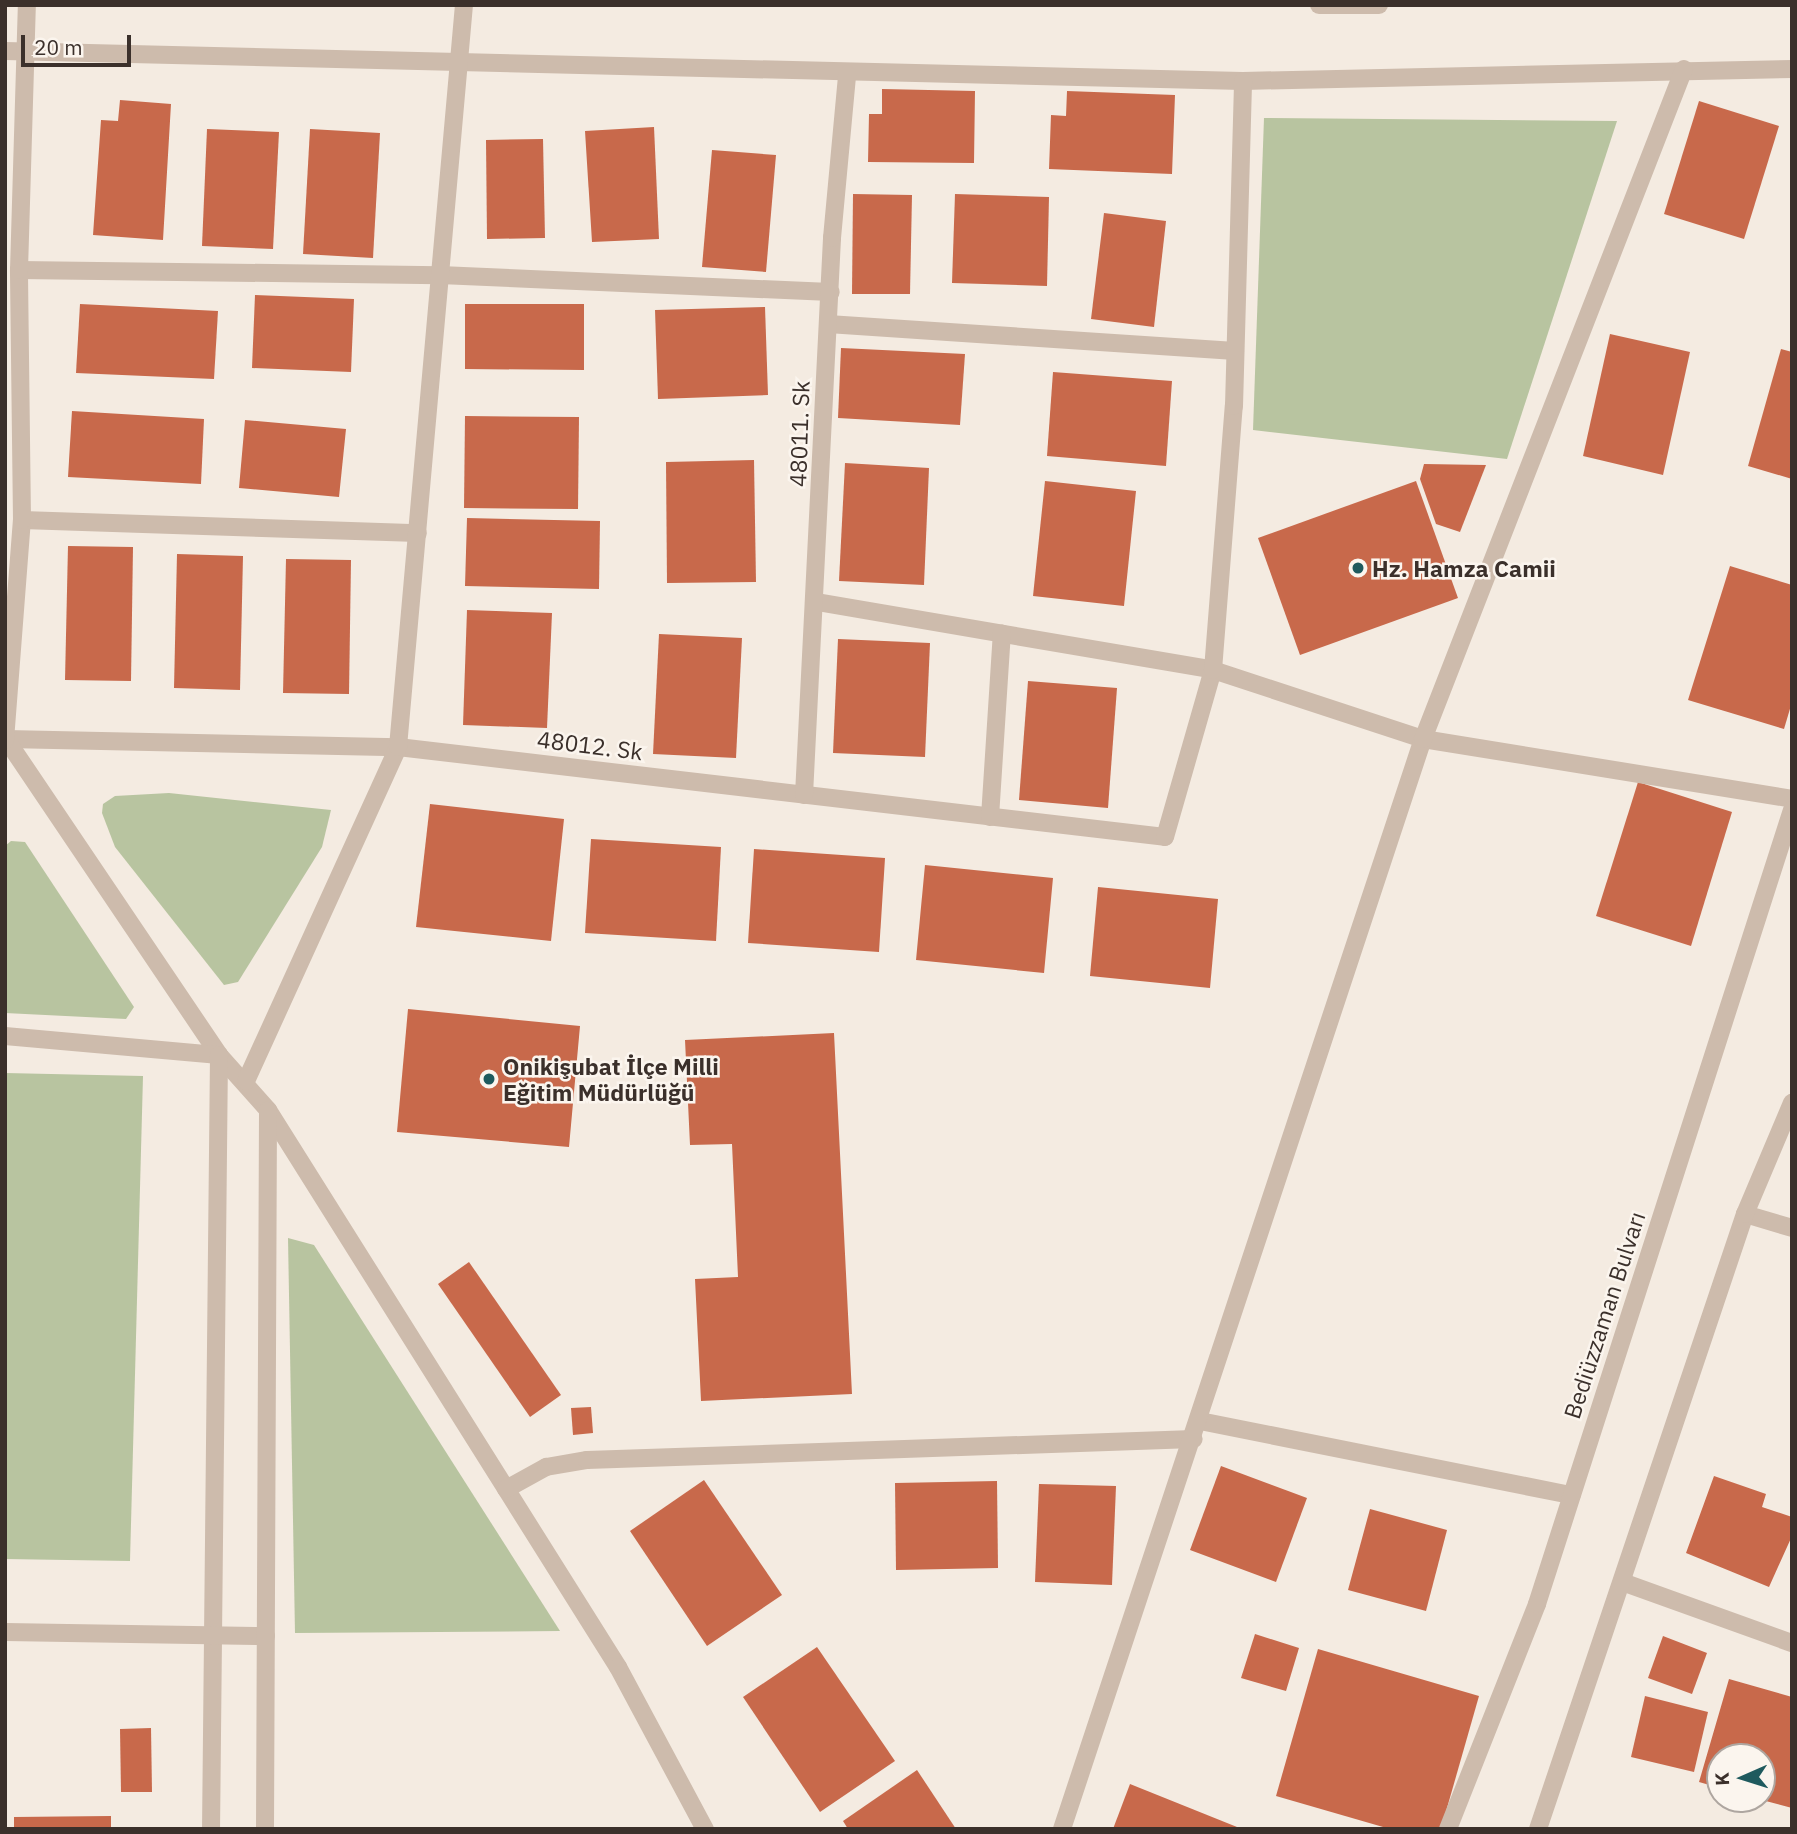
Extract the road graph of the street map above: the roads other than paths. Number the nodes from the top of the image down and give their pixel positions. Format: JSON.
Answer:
{"nodes":[{"id":1,"x":27,"y":5,"type":"edge"},
{"id":2,"x":464,"y":5,"type":"edge"},
{"id":3,"x":1320,"y":5,"type":"edge"},
{"id":4,"x":1360,"y":5,"type":"edge"},
{"id":5,"x":1379,"y":5,"type":"edge"},
{"id":6,"x":13,"y":52,"type":"edge"},
{"id":7,"x":459,"y":62,"type":"junction"},
{"id":8,"x":1684,"y":69,"type":"junction"},
{"id":9,"x":1792,"y":69,"type":"edge"},
{"id":10,"x":847,"y":75,"type":"junction"},
{"id":11,"x":1243,"y":81,"type":"junction"},
{"id":12,"x":19,"y":270,"type":"junction"},
{"id":13,"x":440,"y":275,"type":"junction"},
{"id":14,"x":831,"y":292,"type":"junction"},
{"id":15,"x":828,"y":324,"type":"junction"},
{"id":16,"x":1235,"y":351,"type":"junction"},
{"id":17,"x":22,"y":520,"type":"junction"},
{"id":18,"x":418,"y":533,"type":"junction"},
{"id":19,"x":817,"y":602,"type":"junction"},
{"id":20,"x":1002,"y":633,"type":"junction"},
{"id":21,"x":1213,"y":670,"type":"junction"},
{"id":22,"x":6,"y":739,"type":"edge"},
{"id":23,"x":1423,"y":739,"type":"junction"},
{"id":24,"x":398,"y":747,"type":"junction"},
{"id":25,"x":804,"y":795,"type":"junction"},
{"id":26,"x":1792,"y":799,"type":"edge"},
{"id":27,"x":1792,"y":810,"type":"edge"},
{"id":28,"x":989,"y":817,"type":"junction"},
{"id":29,"x":5,"y":1036,"type":"edge"},
{"id":30,"x":219,"y":1055,"type":"junction"},
{"id":31,"x":246,"y":1081,"type":"junction"},
{"id":32,"x":1792,"y":1103,"type":"edge"},
{"id":33,"x":268,"y":1110,"type":"junction"},
{"id":34,"x":1745,"y":1214,"type":"junction"},
{"id":35,"x":1792,"y":1227,"type":"edge"},
{"id":36,"x":1200,"y":1421,"type":"junction"},
{"id":37,"x":1194,"y":1440,"type":"junction"},
{"id":38,"x":506,"y":1489,"type":"junction"},
{"id":39,"x":1572,"y":1495,"type":"junction"},
{"id":40,"x":1625,"y":1583,"type":"junction"},
{"id":41,"x":5,"y":1632,"type":"edge"},
{"id":42,"x":212,"y":1636,"type":"junction"},
{"id":43,"x":266,"y":1636,"type":"junction"},
{"id":44,"x":1792,"y":1643,"type":"edge"},
{"id":45,"x":211,"y":1829,"type":"edge"},
{"id":46,"x":265,"y":1829,"type":"edge"},
{"id":47,"x":705,"y":1829,"type":"edge"},
{"id":48,"x":1062,"y":1829,"type":"edge"},
{"id":49,"x":1448,"y":1829,"type":"edge"},
{"id":50,"x":1538,"y":1829,"type":"edge"}],
"edges":[{"from":1,"to":6,"type":"street"},
{"from":2,"to":7,"type":"street"},
{"from":3,"to":4,"type":"street"},
{"from":4,"to":5,"type":"street"},
{"from":6,"to":7,"type":"street"},
{"from":6,"to":12,"type":"street"},
{"from":7,"to":10,"type":"street"},
{"from":7,"to":13,"type":"street"},
{"from":8,"to":9,"type":"street"},
{"from":8,"to":11,"type":"street"},
{"from":8,"to":23,"type":"street"},
{"from":10,"to":11,"type":"street"},
{"from":10,"to":14,"type":"street","name":"48011. Sk"},
{"from":11,"to":16,"type":"street"},
{"from":12,"to":13,"type":"street"},
{"from":12,"to":17,"type":"street"},
{"from":13,"to":14,"type":"street"},
{"from":13,"to":18,"type":"street"},
{"from":14,"to":15,"type":"street","name":"48011. Sk"},
{"from":15,"to":16,"type":"street"},
{"from":15,"to":19,"type":"street","name":"48011. Sk"},
{"from":16,"to":21,"type":"street"},
{"from":17,"to":18,"type":"street"},
{"from":17,"to":22,"type":"street"},
{"from":18,"to":24,"type":"street"},
{"from":19,"to":20,"type":"street"},
{"from":19,"to":25,"type":"street","name":"48011. Sk"},
{"from":20,"to":21,"type":"street"},
{"from":20,"to":28,"type":"street"},
{"from":21,"to":23,"type":"street"},
{"from":21,"to":28,"type":"street","name":"48012. Sk"},
{"from":22,"to":24,"type":"street","name":"48012. Sk"},
{"from":22,"to":30,"type":"street"},
{"from":23,"to":26,"type":"street"},
{"from":23,"to":36,"type":"street"},
{"from":24,"to":25,"type":"street","name":"48012. Sk"},
{"from":24,"to":31,"type":"street"},
{"from":25,"to":28,"type":"street","name":"48012. Sk"},
{"from":27,"to":39,"type":"street","name":"Bediüzzaman Bulvarı"},
{"from":29,"to":30,"type":"street"},
{"from":30,"to":31,"type":"street"},
{"from":30,"to":42,"type":"street"},
{"from":31,"to":33,"type":"street"},
{"from":32,"to":34,"type":"street"},
{"from":33,"to":38,"type":"street"},
{"from":33,"to":43,"type":"street"},
{"from":34,"to":35,"type":"street"},
{"from":34,"to":40,"type":"street"},
{"from":36,"to":37,"type":"street"},
{"from":36,"to":39,"type":"street"},
{"from":37,"to":38,"type":"street"},
{"from":37,"to":48,"type":"street"},
{"from":38,"to":47,"type":"street"},
{"from":39,"to":49,"type":"street","name":"Bediüzzaman Bulvarı"},
{"from":40,"to":44,"type":"street"},
{"from":40,"to":50,"type":"street"},
{"from":41,"to":42,"type":"street"},
{"from":42,"to":43,"type":"street"},
{"from":42,"to":45,"type":"street"},
{"from":43,"to":46,"type":"street"}]}
